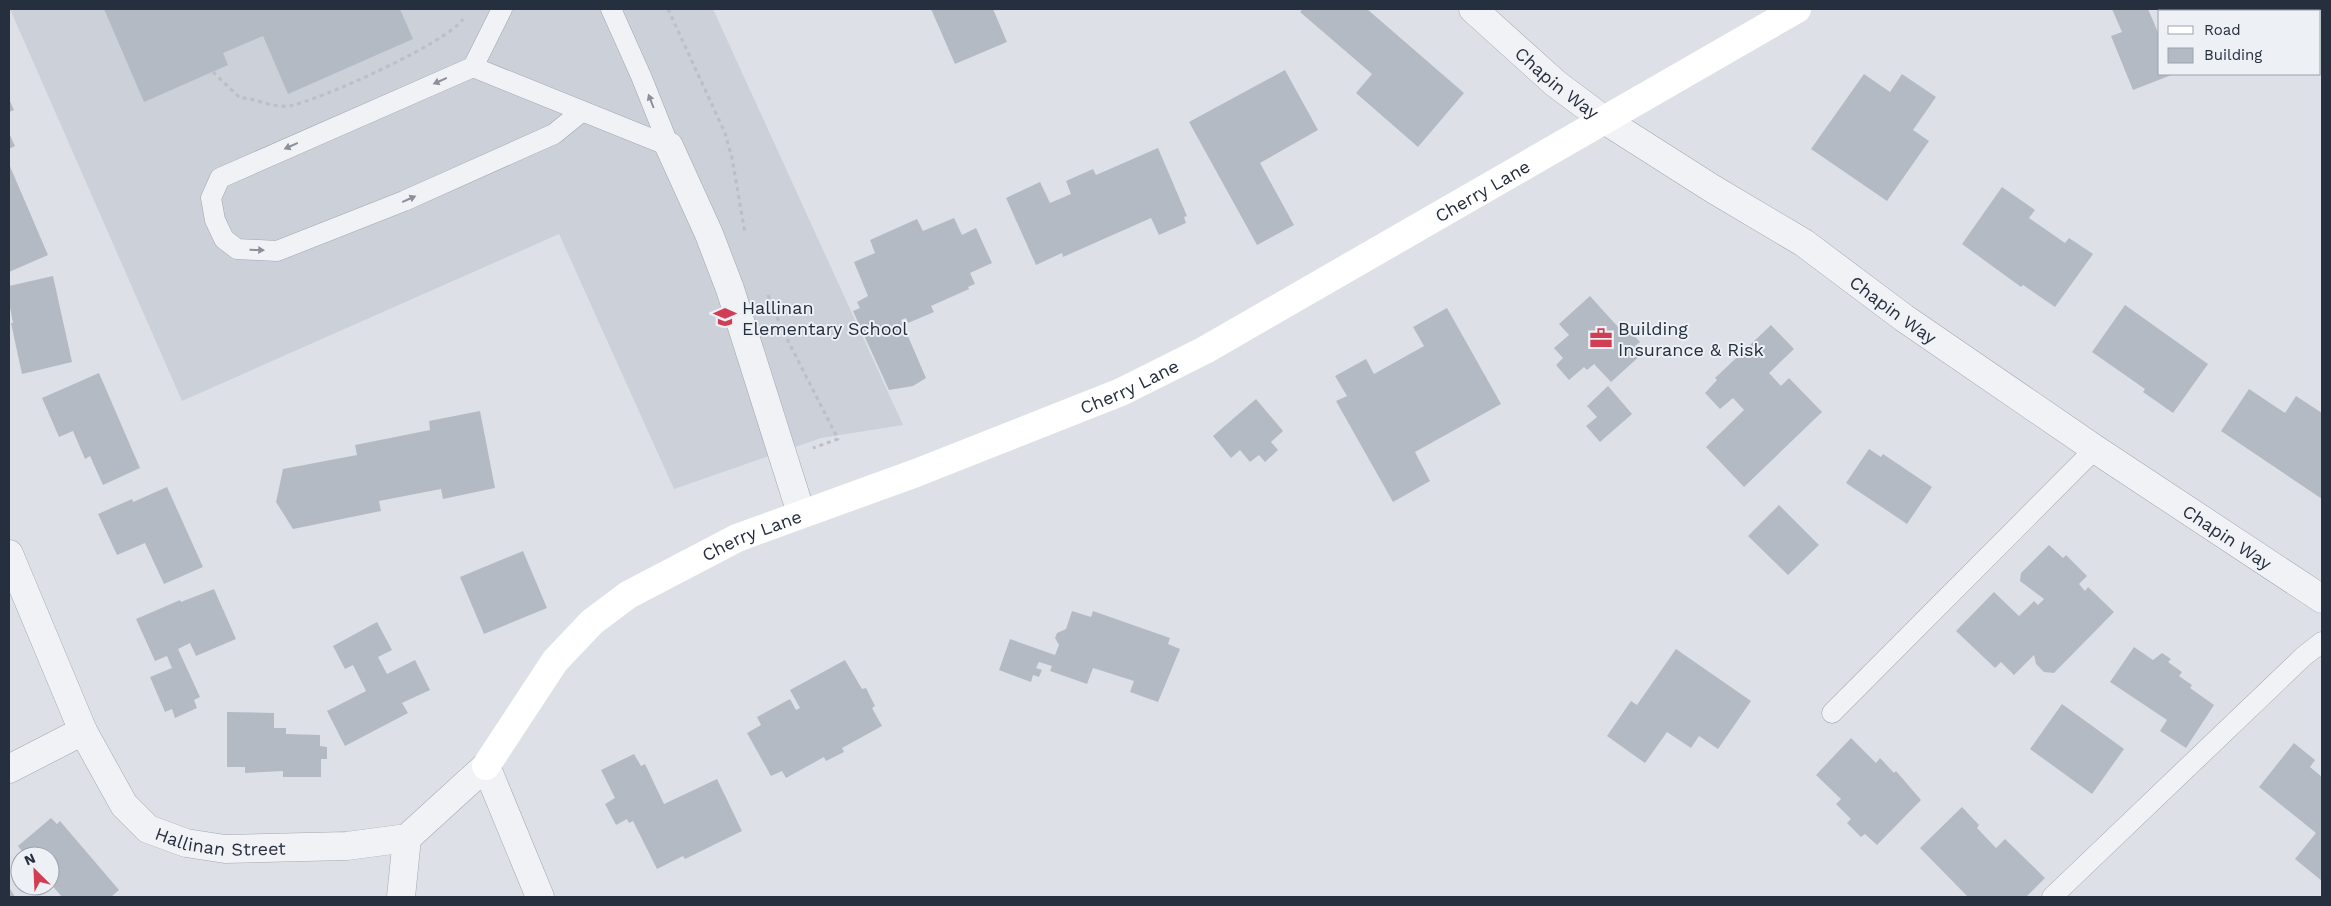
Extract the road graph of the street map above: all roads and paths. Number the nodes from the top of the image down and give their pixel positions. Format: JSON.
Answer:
{"nodes":[{"id":1,"x":502,"y":9,"type":"edge"},
{"id":2,"x":611,"y":9,"type":"edge"},
{"id":3,"x":668,"y":9,"type":"edge"},
{"id":4,"x":1473,"y":9,"type":"edge"},
{"id":5,"x":1797,"y":9,"type":"edge"},
{"id":6,"x":464,"y":17,"type":"dead end"},
{"id":7,"x":473,"y":68,"type":"junction"},
{"id":8,"x":213,"y":72,"type":"dead end"},
{"id":9,"x":581,"y":112,"type":"junction"},
{"id":10,"x":1603,"y":119,"type":"junction"},
{"id":11,"x":669,"y":146,"type":"junction"},
{"id":12,"x":748,"y":241,"type":"dead end"},
{"id":13,"x":767,"y":293,"type":"dead end"},
{"id":14,"x":2095,"y":449,"type":"junction"},
{"id":15,"x":806,"y":451,"type":"dead end"},
{"id":16,"x":801,"y":513,"type":"junction"},
{"id":17,"x":9,"y":554,"type":"edge"},
{"id":18,"x":2322,"y":599,"type":"edge"},
{"id":19,"x":2322,"y":642,"type":"edge"},
{"id":20,"x":1832,"y":712,"type":"dead end"},
{"id":21,"x":83,"y":731,"type":"junction"},
{"id":22,"x":486,"y":766,"type":"junction"},
{"id":23,"x":9,"y":769,"type":"edge"},
{"id":24,"x":407,"y":838,"type":"junction"},
{"id":25,"x":401,"y":897,"type":"edge"},
{"id":26,"x":540,"y":897,"type":"edge"},
{"id":27,"x":2052,"y":897,"type":"edge"}],
"edges":[{"from":1,"to":7,"type":"lane"},
{"from":11,"to":2,"type":"lane","one_way":true},
{"from":3,"to":12,"type":"path"},
{"from":4,"to":10,"type":"street","name":"Chapin Way"},
{"from":5,"to":10,"type":"street","name":"Cherry Lane"},
{"from":6,"to":8,"type":"path"},
{"from":7,"to":9,"type":"lane"},
{"from":7,"to":9,"type":"lane","one_way":true},
{"from":9,"to":11,"type":"lane"},
{"from":10,"to":14,"type":"street","name":"Chapin Way"},
{"from":10,"to":16,"type":"street","name":"Cherry Lane"},
{"from":11,"to":16,"type":"street"},
{"from":13,"to":15,"type":"path"},
{"from":14,"to":18,"type":"street","name":"Chapin Way"},
{"from":14,"to":20,"type":"lane"},
{"from":16,"to":22,"type":"street","name":"Cherry Lane"},
{"from":17,"to":21,"type":"street","name":"Hallinan Street"},
{"from":19,"to":27,"type":"lane"},
{"from":21,"to":23,"type":"street"},
{"from":21,"to":24,"type":"street","name":"Hallinan Street"},
{"from":22,"to":24,"type":"street"},
{"from":22,"to":26,"type":"street"},
{"from":24,"to":25,"type":"street"}]}
